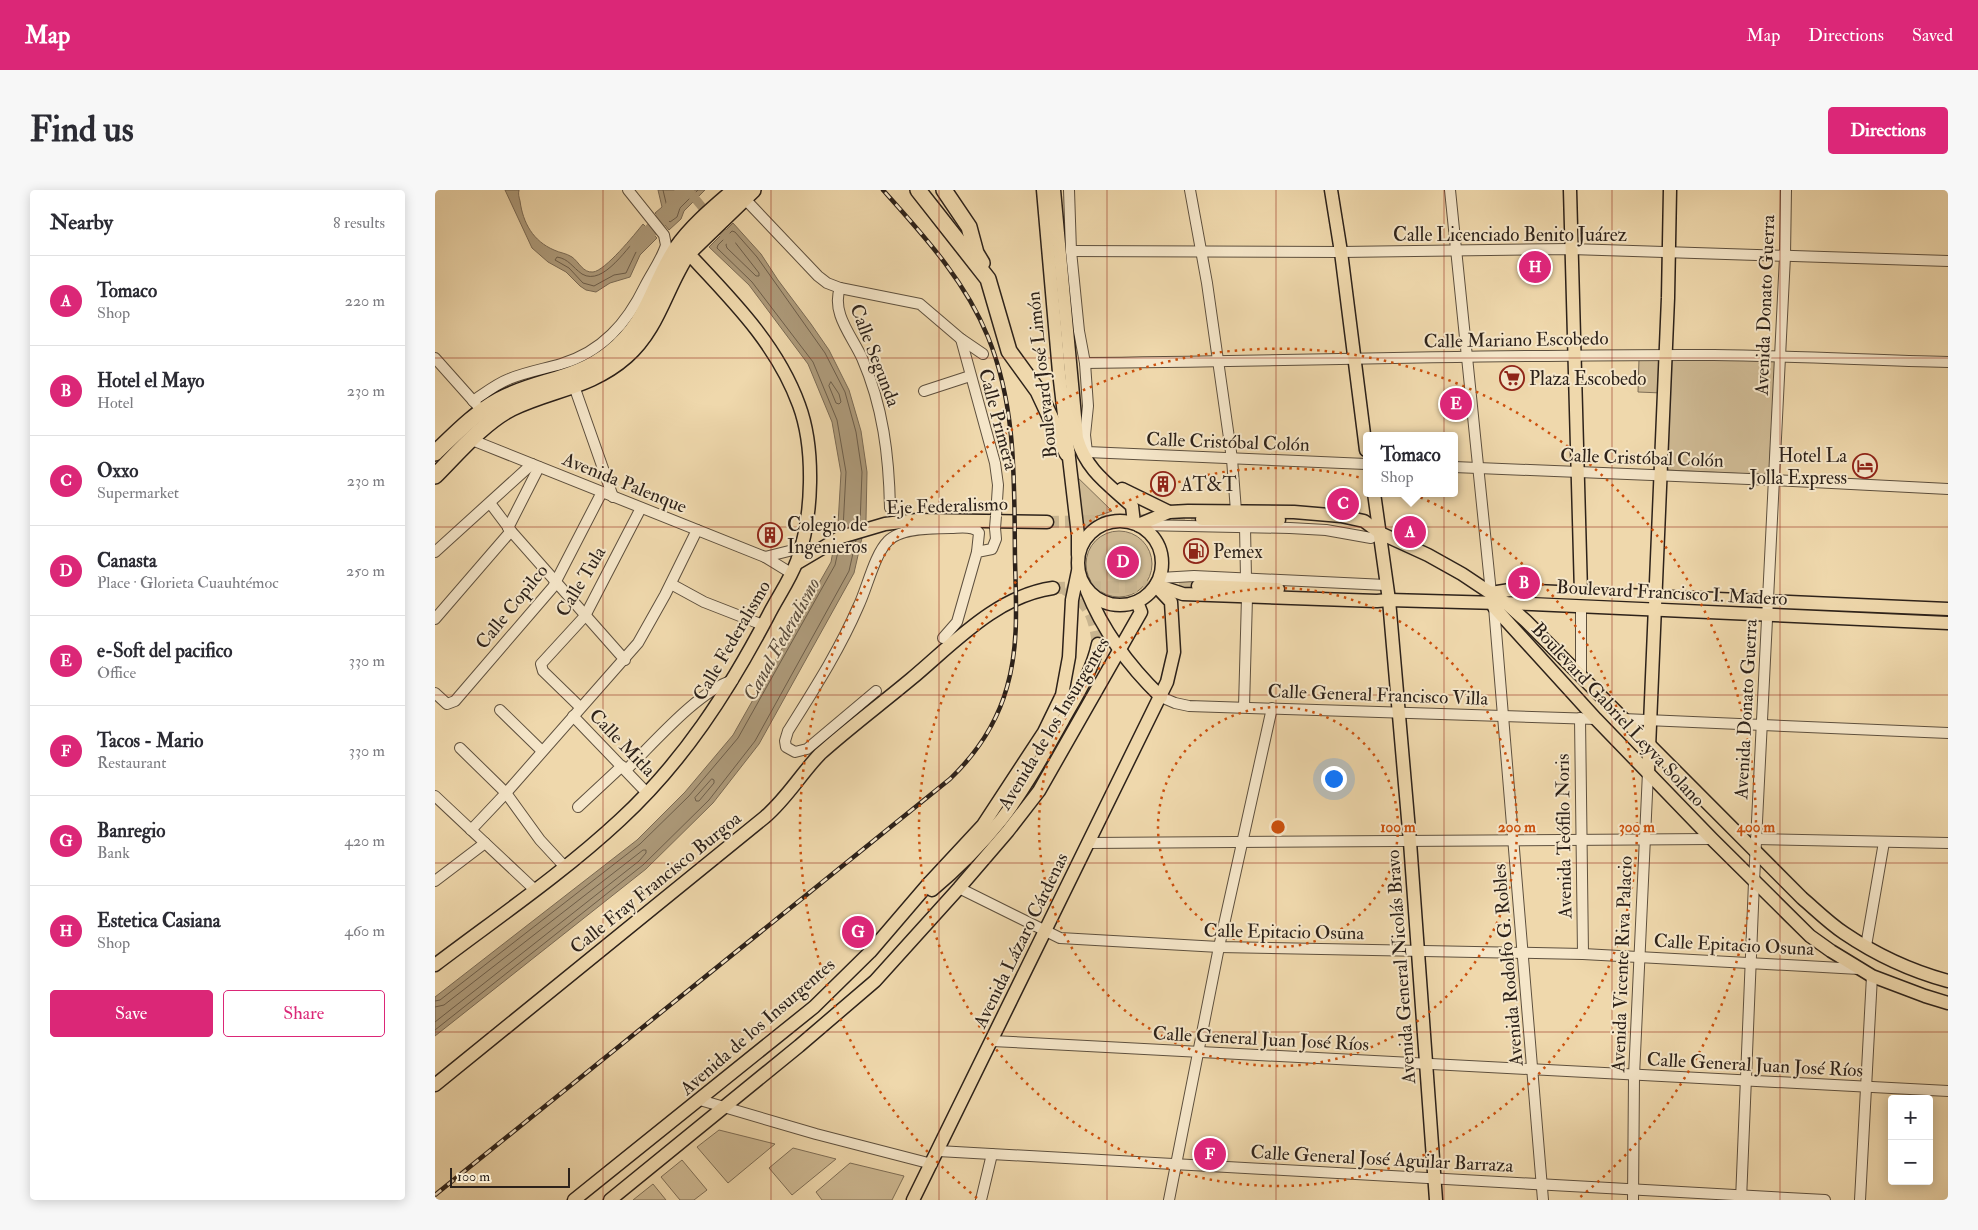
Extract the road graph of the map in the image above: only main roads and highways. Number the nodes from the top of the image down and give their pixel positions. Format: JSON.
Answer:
{"nodes":[{"id":1,"x":943,"y":190,"type":"edge"},
{"id":2,"x":962,"y":190,"type":"edge"},
{"id":3,"x":1043,"y":190,"type":"edge"},
{"id":4,"x":1054,"y":190,"type":"edge"},
{"id":5,"x":1331,"y":190,"type":"edge"},
{"id":6,"x":1570,"y":190,"type":"edge"},
{"id":7,"x":1670,"y":190,"type":"edge"},
{"id":8,"x":923,"y":192,"type":"edge"},
{"id":9,"x":744,"y":193,"type":"edge"},
{"id":10,"x":955,"y":204,"type":"junction"},
{"id":11,"x":697,"y":234,"type":"junction"},
{"id":12,"x":688,"y":253,"type":"junction"},
{"id":13,"x":978,"y":256,"type":"junction"},
{"id":14,"x":988,"y":279,"type":"junction"},
{"id":15,"x":1066,"y":326,"type":"junction"},
{"id":16,"x":1364,"y":432,"type":"edge"},
{"id":17,"x":1085,"y":435,"type":"road end"},
{"id":18,"x":435,"y":453,"type":"edge"},
{"id":19,"x":1067,"y":453,"type":"junction"},
{"id":20,"x":435,"y":476,"type":"edge"},
{"id":21,"x":1103,"y":479,"type":"junction"},
{"id":22,"x":1375,"y":497,"type":"edge"},
{"id":23,"x":1169,"y":512,"type":"junction"},
{"id":24,"x":1194,"y":519,"type":"tunnel mouth"},
{"id":25,"x":1047,"y":522,"type":"tunnel mouth"},
{"id":26,"x":1136,"y":524,"type":"junction"},
{"id":27,"x":1381,"y":534,"type":"junction"},
{"id":28,"x":1078,"y":555,"type":"junction"},
{"id":29,"x":799,"y":560,"type":"junction"},
{"id":30,"x":1078,"y":572,"type":"junction"},
{"id":31,"x":1157,"y":583,"type":"junction"},
{"id":32,"x":1198,"y":586,"type":"tunnel mouth"},
{"id":33,"x":1053,"y":588,"type":"tunnel mouth"},
{"id":34,"x":1086,"y":589,"type":"junction"},
{"id":35,"x":1581,"y":593,"type":"junction"},
{"id":36,"x":1655,"y":596,"type":"junction"},
{"id":37,"x":1389,"y":600,"type":"junction"},
{"id":38,"x":1493,"y":601,"type":"junction"},
{"id":39,"x":1137,"y":602,"type":"junction"},
{"id":40,"x":1507,"y":604,"type":"junction"},
{"id":41,"x":1948,"y":609,"type":"edge"},
{"id":42,"x":1655,"y":610,"type":"junction"},
{"id":43,"x":1948,"y":623,"type":"edge"},
{"id":44,"x":1098,"y":644,"type":"tunnel mouth"},
{"id":45,"x":1120,"y":649,"type":"junction"},
{"id":46,"x":1161,"y":697,"type":"junction"},
{"id":47,"x":1649,"y":744,"type":"junction"},
{"id":48,"x":1648,"y":772,"type":"junction"},
{"id":49,"x":895,"y":923,"type":"junction"},
{"id":50,"x":435,"y":965,"type":"edge"},
{"id":51,"x":1948,"y":982,"type":"edge"},
{"id":52,"x":1948,"y":1003,"type":"edge"},
{"id":53,"x":435,"y":1085,"type":"edge"},
{"id":54,"x":574,"y":1200,"type":"edge"},
{"id":55,"x":610,"y":1200,"type":"edge"},
{"id":56,"x":913,"y":1200,"type":"edge"},
{"id":57,"x":1436,"y":1200,"type":"edge"}],
"edges":[{"from":1,"to":10,"type":"highway"},
{"from":2,"to":10,"type":"highway"},
{"from":3,"to":19,"type":"main road","name":"Boulevard José Limón"},
{"from":4,"to":15,"type":"main road","name":"Boulevard José Limón"},
{"from":5,"to":16,"type":"main road"},
{"from":6,"to":35,"type":"main road"},
{"from":7,"to":36,"type":"main road","name":"Avenida Vicente Riva Palacio"},
{"from":8,"to":13,"type":"highway"},
{"from":8,"to":14,"type":"highway"},
{"from":9,"to":11,"type":"highway"},
{"from":10,"to":13,"type":"highway"},
{"from":11,"to":12,"type":"highway"},
{"from":11,"to":18,"type":"highway"},
{"from":12,"to":20,"type":"highway"},
{"from":12,"to":29,"type":"main road","name":"Calle Federalismo"},
{"from":13,"to":14,"type":"highway"},
{"from":14,"to":19,"type":"highway"},
{"from":15,"to":17,"type":"main road"},
{"from":15,"to":21,"type":"main road","name":"Boulevard José Limón"},
{"from":19,"to":28,"type":"main road","name":"Boulevard José Limón"},
{"from":21,"to":23,"type":"main road"},
{"from":21,"to":26,"type":"main road","name":"Boulevard José Limón"},
{"from":22,"to":27,"type":"main road","name":"Avenida General Nicolás Bravo"},
{"from":23,"to":26,"type":"main road","name":"Boulevard Gabriel Leyva Solano"},
{"from":23,"to":27,"type":"main road","name":"Boulevard Gabriel Leyva Solano"},
{"from":24,"to":27,"type":"main road"},
{"from":25,"to":29,"type":"main road","name":"Eje Federalismo"},
{"from":26,"to":28,"type":"main road"},
{"from":26,"to":31,"type":"main road"},
{"from":27,"to":37,"type":"main road","name":"Avenida General Nicolás Bravo"},
{"from":27,"to":38,"type":"main road","name":"Boulevard Gabriel Leyva Solano"},
{"from":28,"to":30,"type":"main road"},
{"from":29,"to":50,"type":"main road","name":"Calle Federalismo"},
{"from":30,"to":34,"type":"main road"},
{"from":30,"to":49,"type":"main road","name":"Avenida de los Insurgentes"},
{"from":31,"to":37,"type":"main road","name":"Boulevard Francisco I. Madero"},
{"from":31,"to":39,"type":"main road"},
{"from":31,"to":46,"type":"main road","name":"Avenida Lázaro Cárdenas"},
{"from":32,"to":37,"type":"main road"},
{"from":33,"to":53,"type":"main road","name":"Calle Fray Francisco Burgoa"},
{"from":34,"to":39,"type":"main road"},
{"from":34,"to":45,"type":"main road"},
{"from":35,"to":36,"type":"main road","name":"Boulevard Francisco I. Madero"},
{"from":35,"to":38,"type":"main road","name":"Boulevard Francisco I. Madero"},
{"from":36,"to":41,"type":"main road","name":"Boulevard Francisco I. Madero"},
{"from":36,"to":42,"type":"main road","name":"Avenida Vicente Riva Palacio"},
{"from":37,"to":38,"type":"main road","name":"Boulevard Francisco I. Madero"},
{"from":37,"to":57,"type":"main road","name":"Avenida General Nicolás Bravo"},
{"from":38,"to":40,"type":"main road","name":"Boulevard Gabriel Leyva Solano"},
{"from":38,"to":48,"type":"main road","name":"Boulevard Gabriel Leyva Solano"},
{"from":39,"to":45,"type":"main road","name":"Avenida de los Insurgentes"},
{"from":40,"to":42,"type":"main road","name":"Boulevard Francisco I. Madero"},
{"from":40,"to":47,"type":"main road","name":"Boulevard Gabriel Leyva Solano"},
{"from":42,"to":43,"type":"main road","name":"Boulevard Francisco I. Madero"},
{"from":42,"to":47,"type":"main road","name":"Avenida Vicente Riva Palacio"},
{"from":44,"to":49,"type":"main road"},
{"from":45,"to":46,"type":"main road"},
{"from":45,"to":55,"type":"main road","name":"Avenida de los Insurgentes"},
{"from":46,"to":56,"type":"main road","name":"Avenida Lázaro Cárdenas"},
{"from":47,"to":48,"type":"main road","name":"Avenida Vicente Riva Palacio"},
{"from":47,"to":51,"type":"main road","name":"Boulevard Gabriel Leyva Solano"},
{"from":48,"to":52,"type":"main road","name":"Boulevard Gabriel Leyva Solano"},
{"from":49,"to":54,"type":"main road","name":"Avenida de los Insurgentes"}]}
